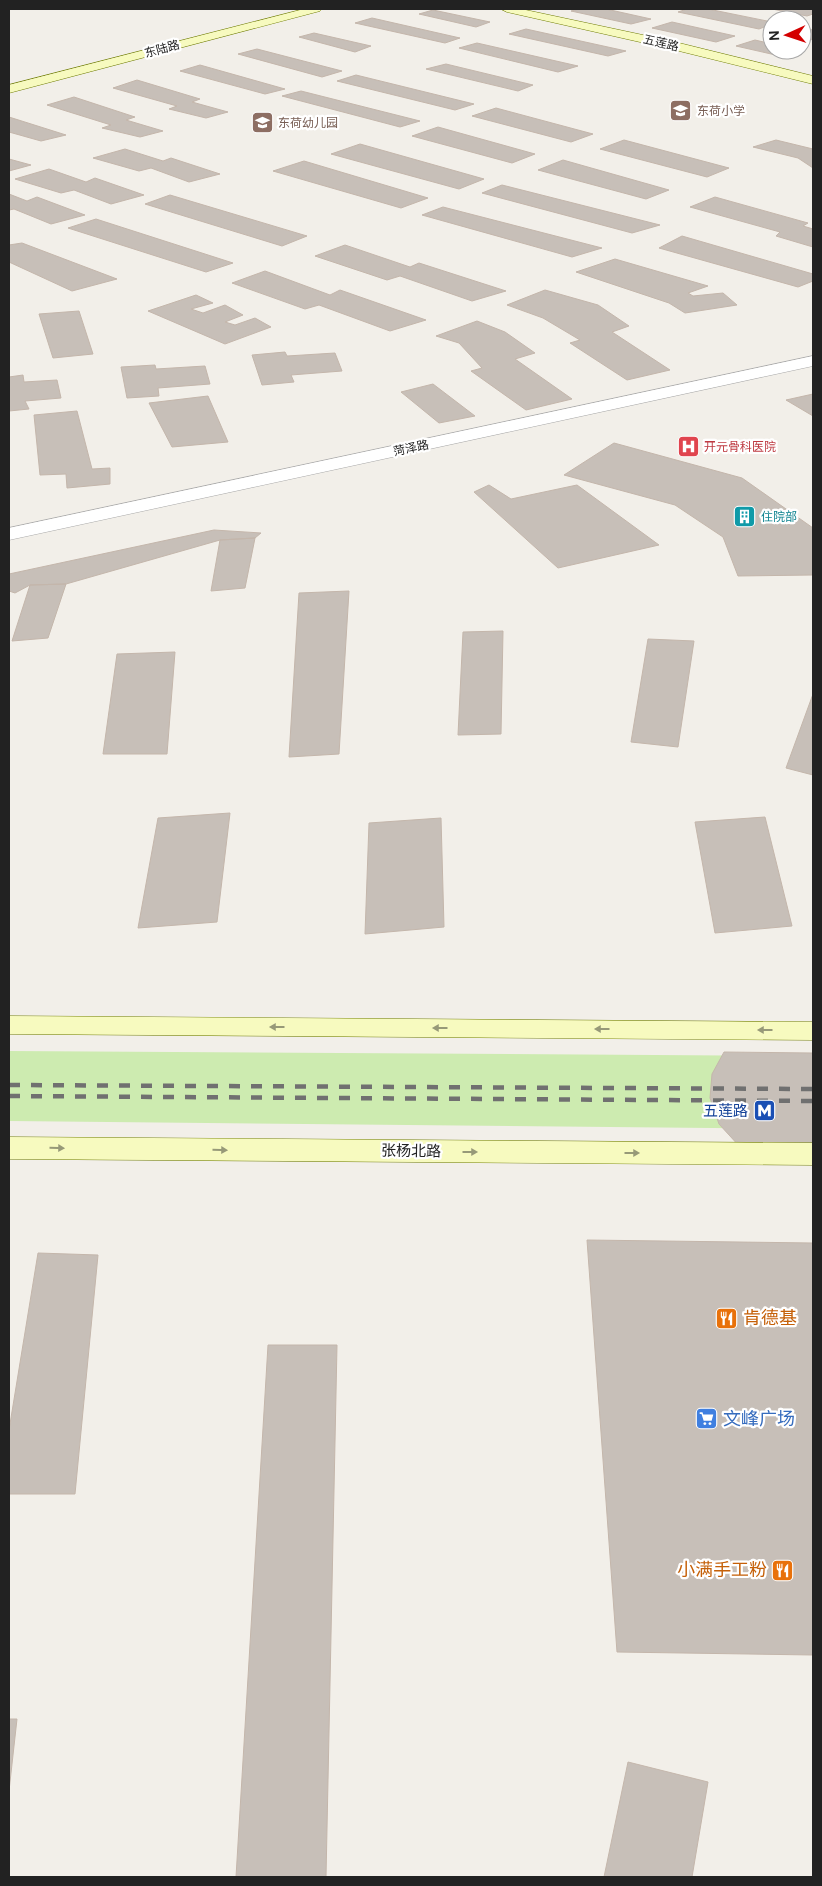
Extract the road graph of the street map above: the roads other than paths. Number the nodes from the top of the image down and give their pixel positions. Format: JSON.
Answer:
{"nodes":[{"id":1,"x":290,"y":9,"type":"edge"},
{"id":2,"x":316,"y":9,"type":"edge"},
{"id":3,"x":508,"y":9,"type":"edge"},
{"id":4,"x":9,"y":80,"type":"edge"},
{"id":5,"x":813,"y":80,"type":"edge"},
{"id":6,"x":9,"y":89,"type":"edge"},
{"id":7,"x":813,"y":361,"type":"edge"},
{"id":8,"x":9,"y":534,"type":"edge"},
{"id":9,"x":9,"y":1025,"type":"edge"},
{"id":10,"x":813,"y":1030,"type":"edge"},
{"id":11,"x":9,"y":1148,"type":"edge"},
{"id":12,"x":813,"y":1154,"type":"edge"}],
"edges":[{"from":1,"to":4,"type":"main road","name":"东陆路"},
{"from":2,"to":6,"type":"main road","name":"东陆路"},
{"from":3,"to":5,"type":"main road","name":"五莲路"},
{"from":7,"to":8,"type":"street","name":"菏泽路"},
{"from":10,"to":9,"type":"main road","one_way":true},
{"from":11,"to":12,"type":"main road","name":"张杨北路","one_way":true}]}
